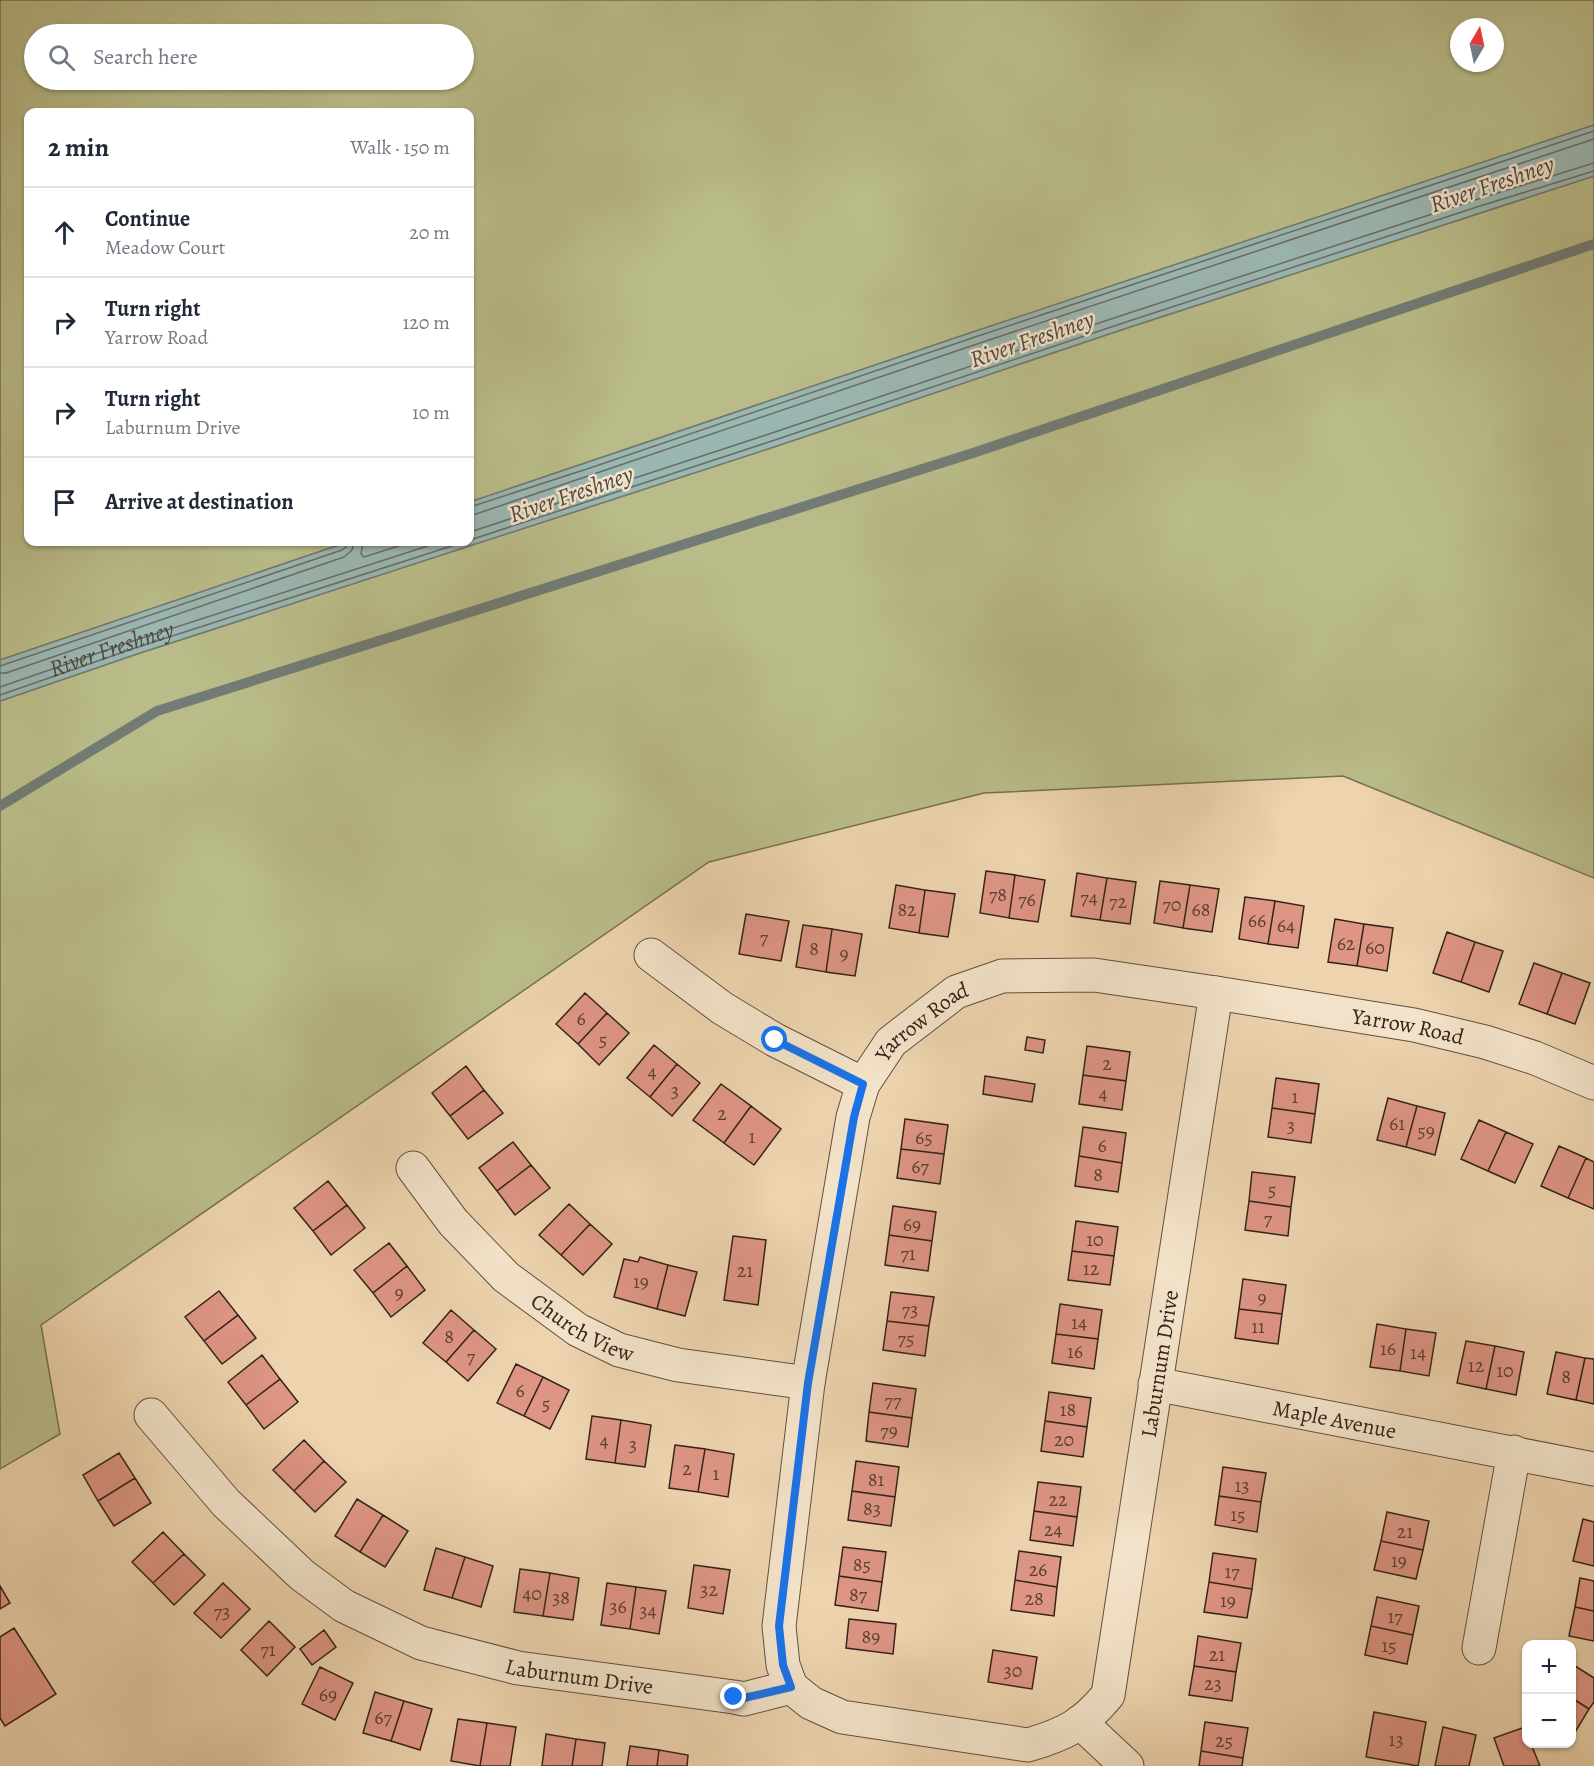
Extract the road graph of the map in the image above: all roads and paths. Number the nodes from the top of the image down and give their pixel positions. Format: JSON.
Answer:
{"nodes":[{"id":1,"x":651,"y":955,"type":"dead end"},
{"id":2,"x":1216,"y":993,"type":"junction"},
{"id":3,"x":1594,"y":1083,"type":"edge"},
{"id":4,"x":863,"y":1084,"type":"junction"},
{"id":5,"x":413,"y":1168,"type":"dead end"},
{"id":6,"x":808,"y":1383,"type":"junction"},
{"id":7,"x":1155,"y":1384,"type":"junction"},
{"id":8,"x":151,"y":1415,"type":"dead end"},
{"id":9,"x":1514,"y":1452,"type":"junction"},
{"id":10,"x":1594,"y":1469,"type":"edge"},
{"id":11,"x":1479,"y":1647,"type":"dead end"},
{"id":12,"x":791,"y":1687,"type":"junction"},
{"id":13,"x":1080,"y":1722,"type":"junction"},
{"id":14,"x":1127,"y":1766,"type":"edge"}],
"edges":[{"from":1,"to":4,"type":"street"},
{"from":2,"to":3,"type":"street","name":"Yarrow Road"},
{"from":2,"to":4,"type":"street","name":"Yarrow Road"},
{"from":2,"to":7,"type":"street","name":"Laburnum Drive"},
{"from":4,"to":6,"type":"street","name":"Yarrow Road"},
{"from":5,"to":6,"type":"street","name":"Church View"},
{"from":6,"to":12,"type":"street","name":"Yarrow Road"},
{"from":7,"to":9,"type":"street","name":"Maple Avenue"},
{"from":7,"to":13,"type":"street","name":"Laburnum Drive"},
{"from":8,"to":12,"type":"street","name":"Laburnum Drive"},
{"from":9,"to":10,"type":"street","name":"Maple Avenue"},
{"from":9,"to":11,"type":"street"},
{"from":12,"to":13,"type":"street","name":"Laburnum Drive"},
{"from":13,"to":14,"type":"street"}]}
